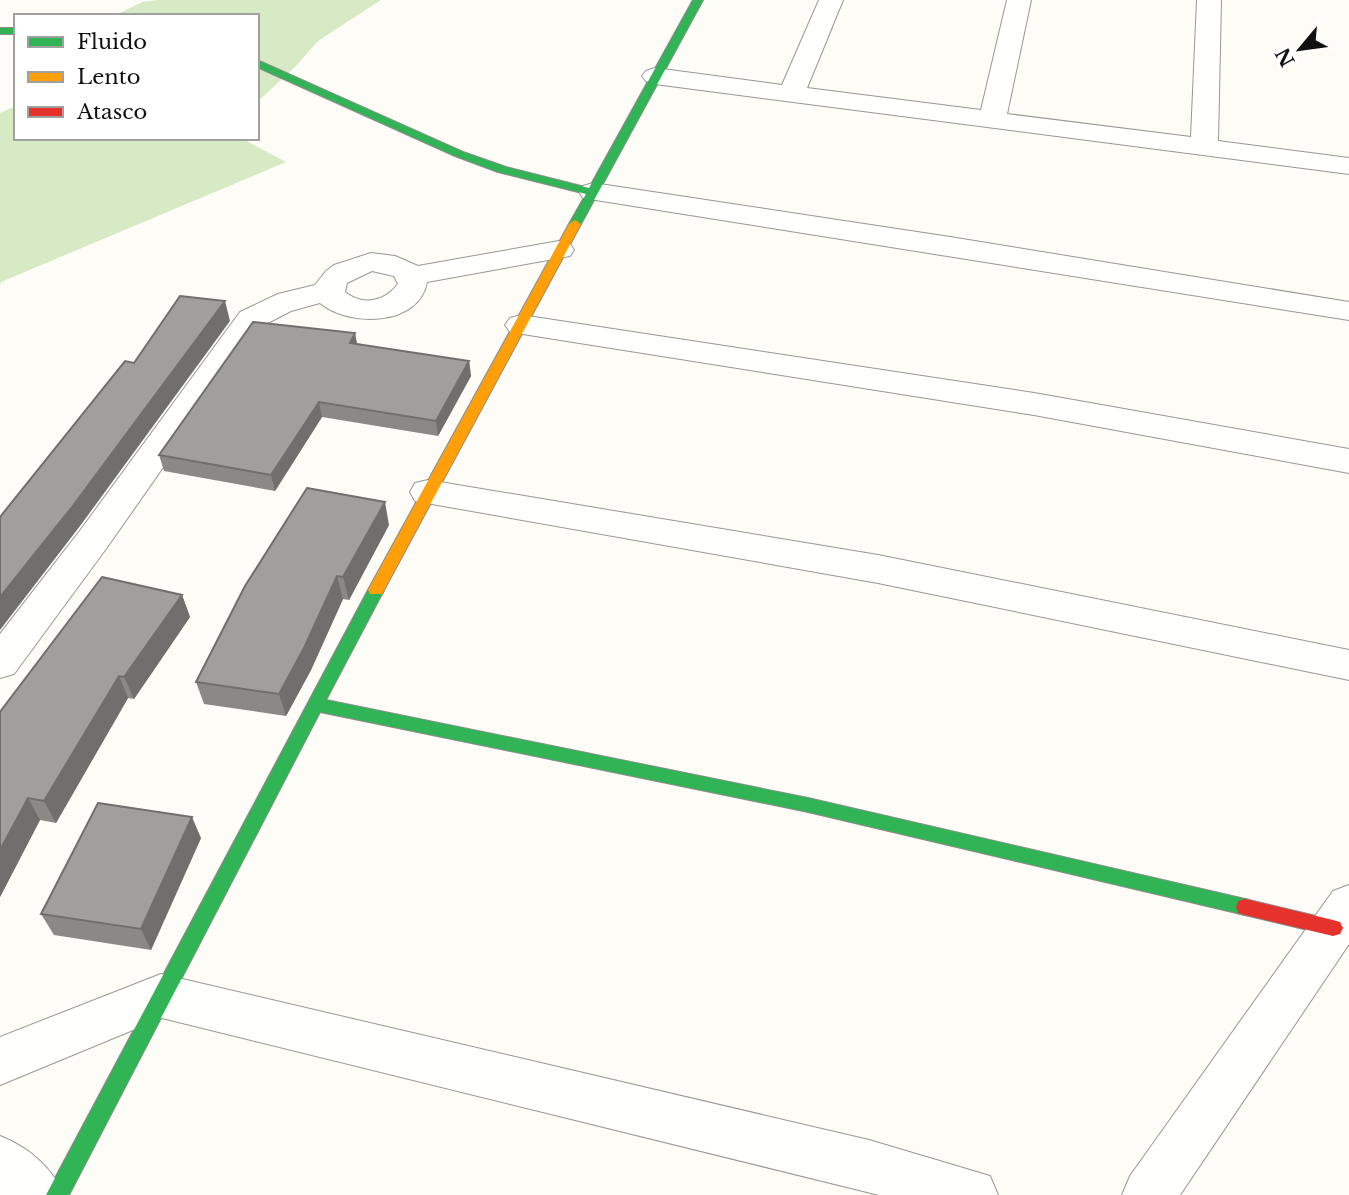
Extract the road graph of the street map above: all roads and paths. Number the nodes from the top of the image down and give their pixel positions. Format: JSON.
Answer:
{"nodes":[{"id":1,"x":698,"y":0,"type":"edge"},
{"id":2,"x":831,"y":0,"type":"edge"},
{"id":3,"x":1019,"y":0,"type":"edge"},
{"id":4,"x":1209,"y":0,"type":"edge"},
{"id":5,"x":259,"y":64,"type":"edge"},
{"id":6,"x":655,"y":76,"type":"junction"},
{"id":7,"x":792,"y":92,"type":"junction"},
{"id":8,"x":992,"y":119,"type":"junction"},
{"id":9,"x":1204,"y":149,"type":"junction"},
{"id":10,"x":1349,"y":166,"type":"edge"},
{"id":11,"x":593,"y":192,"type":"junction"},
{"id":12,"x":559,"y":250,"type":"junction"},
{"id":13,"x":411,"y":276,"type":"junction"},
{"id":14,"x":330,"y":292,"type":"junction"},
{"id":15,"x":1349,"y":311,"type":"edge"},
{"id":16,"x":521,"y":325,"type":"junction"},
{"id":17,"x":1349,"y":461,"type":"edge"},
{"id":18,"x":428,"y":492,"type":"junction"},
{"id":19,"x":0,"y":663,"type":"edge"},
{"id":20,"x":1349,"y":665,"type":"edge"},
{"id":21,"x":317,"y":705,"type":"junction"},
{"id":22,"x":1341,"y":917,"type":"edge"},
{"id":23,"x":161,"y":996,"type":"junction"},
{"id":24,"x":0,"y":1061,"type":"edge"},
{"id":25,"x":0,"y":1162,"type":"edge"},
{"id":26,"x":37,"y":1195,"type":"edge"},
{"id":27,"x":57,"y":1195,"type":"edge"},
{"id":28,"x":971,"y":1195,"type":"edge"},
{"id":29,"x":1149,"y":1195,"type":"edge"}],
"edges":[{"from":1,"to":6,"type":"street"},
{"from":2,"to":7,"type":"street"},
{"from":3,"to":8,"type":"street"},
{"from":4,"to":9,"type":"street"},
{"from":5,"to":11,"type":"street"},
{"from":6,"to":7,"type":"street"},
{"from":6,"to":11,"type":"street"},
{"from":7,"to":8,"type":"street"},
{"from":8,"to":9,"type":"street"},
{"from":9,"to":10,"type":"street"},
{"from":11,"to":12,"type":"street"},
{"from":11,"to":15,"type":"street"},
{"from":12,"to":13,"type":"street"},
{"from":12,"to":16,"type":"street"},
{"from":13,"to":14,"type":"street"},
{"from":13,"to":14,"type":"street"},
{"from":14,"to":19,"type":"street"},
{"from":16,"to":17,"type":"street"},
{"from":16,"to":18,"type":"street"},
{"from":18,"to":20,"type":"street"},
{"from":18,"to":21,"type":"street"},
{"from":21,"to":22,"type":"street"},
{"from":21,"to":23,"type":"street"},
{"from":22,"to":29,"type":"street"},
{"from":23,"to":24,"type":"street"},
{"from":23,"to":27,"type":"street"},
{"from":23,"to":28,"type":"street"},
{"from":25,"to":26,"type":"street"}]}
